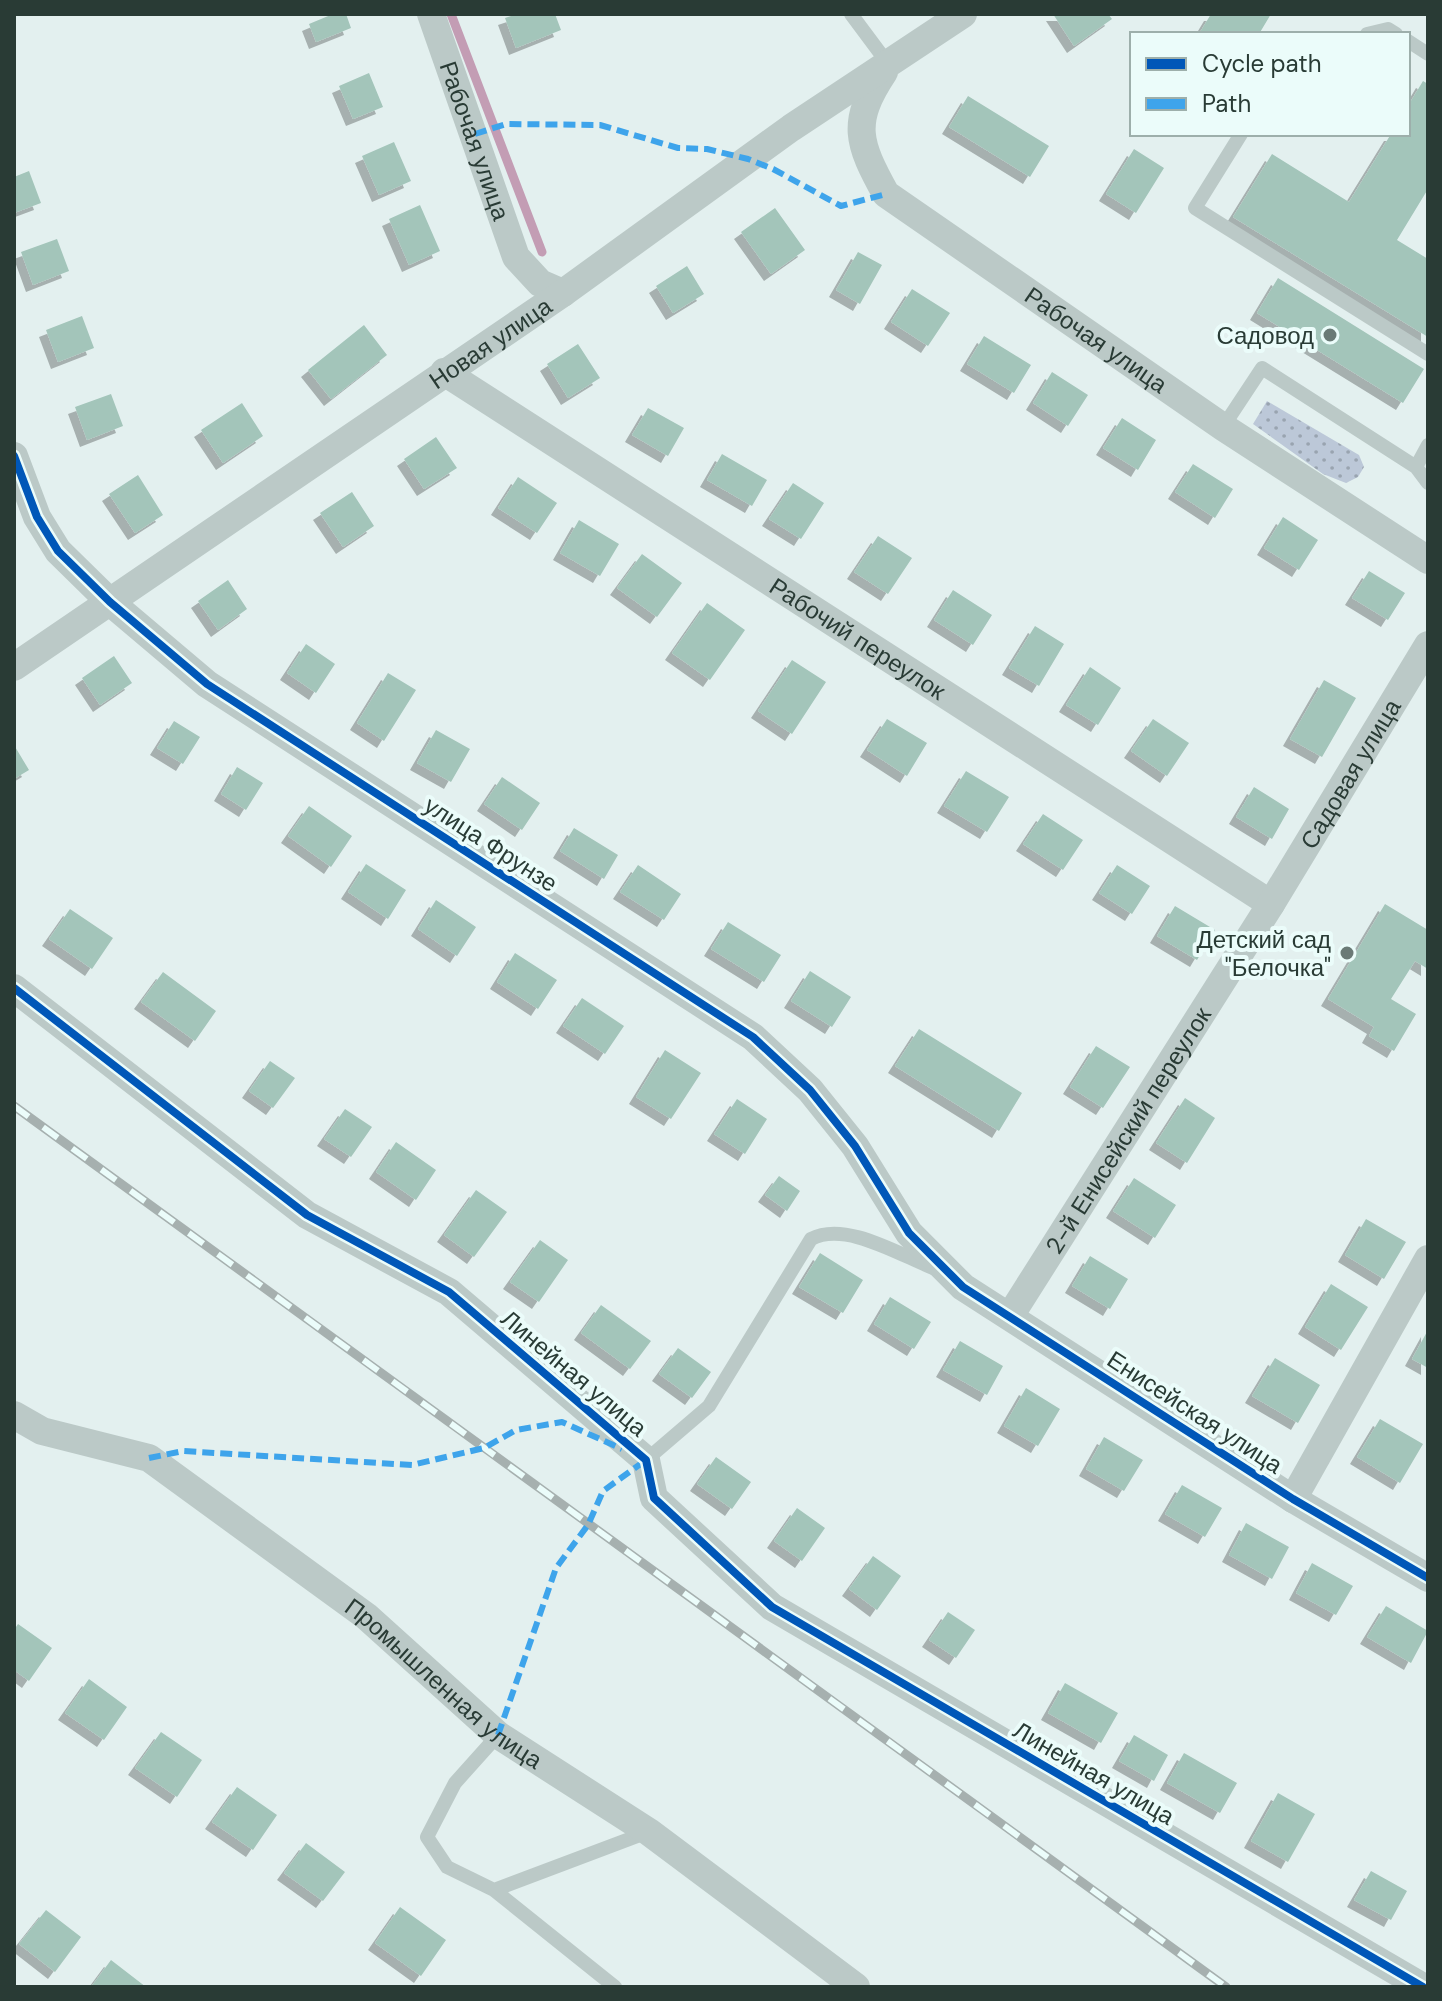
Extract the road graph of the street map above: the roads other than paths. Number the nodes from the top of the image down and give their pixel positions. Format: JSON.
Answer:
{"nodes":[{"id":1,"x":431,"y":14,"type":"edge"},
{"id":2,"x":851,"y":14,"type":"edge"},
{"id":3,"x":963,"y":14,"type":"edge"},
{"id":4,"x":1410,"y":42,"type":"edge"},
{"id":5,"x":1428,"y":54,"type":"edge"},
{"id":6,"x":889,"y":65,"type":"junction"},
{"id":7,"x":1240,"y":136,"type":"edge"},
{"id":8,"x":563,"y":293,"type":"junction"},
{"id":9,"x":1428,"y":354,"type":"edge"},
{"id":10,"x":444,"y":372,"type":"junction"},
{"id":11,"x":1223,"y":427,"type":"junction"},
{"id":12,"x":1428,"y":445,"type":"edge"},
{"id":13,"x":14,"y":456,"type":"edge"},
{"id":14,"x":1416,"y":467,"type":"junction"},
{"id":15,"x":1428,"y":483,"type":"edge"},
{"id":16,"x":1428,"y":560,"type":"edge"},
{"id":17,"x":110,"y":602,"type":"junction"},
{"id":18,"x":1428,"y":645,"type":"edge"},
{"id":19,"x":14,"y":667,"type":"edge"},
{"id":20,"x":1271,"y":904,"type":"junction"},
{"id":21,"x":14,"y":988,"type":"edge"},
{"id":22,"x":1428,"y":1259,"type":"edge"},
{"id":23,"x":945,"y":1272,"type":"junction"},
{"id":24,"x":1010,"y":1316,"type":"junction"},
{"id":25,"x":14,"y":1415,"type":"edge"},
{"id":26,"x":646,"y":1460,"type":"junction"},
{"id":27,"x":1293,"y":1499,"type":"junction"},
{"id":28,"x":1428,"y":1578,"type":"edge"},
{"id":29,"x":498,"y":1735,"type":"junction"},
{"id":30,"x":649,"y":1832,"type":"junction"},
{"id":31,"x":494,"y":1890,"type":"junction"},
{"id":32,"x":1426,"y":1985,"type":"edge"},
{"id":33,"x":615,"y":1987,"type":"edge"},
{"id":34,"x":856,"y":1987,"type":"edge"}],
"edges":[{"from":1,"to":8,"type":"street","name":"Рабочая улица"},
{"from":2,"to":6,"type":"lane"},
{"from":3,"to":6,"type":"street","name":"Новая улица"},
{"from":4,"to":5,"type":"lane"},
{"from":6,"to":8,"type":"street","name":"Новая улица"},
{"from":6,"to":11,"type":"street","name":"Рабочая улица"},
{"from":7,"to":9,"type":"lane"},
{"from":8,"to":10,"type":"street","name":"Новая улица"},
{"from":10,"to":17,"type":"street","name":"Новая улица"},
{"from":10,"to":20,"type":"street","name":"Рабочий переулок"},
{"from":11,"to":14,"type":"lane"},
{"from":11,"to":16,"type":"street","name":"Рабочая улица"},
{"from":12,"to":14,"type":"lane"},
{"from":13,"to":17,"type":"street","name":"улица Фрунзе"},
{"from":14,"to":15,"type":"lane"},
{"from":17,"to":19,"type":"street","name":"Новая улица"},
{"from":17,"to":23,"type":"street","name":"улица Фрунзе"},
{"from":18,"to":20,"type":"street","name":"Садовая улица"},
{"from":20,"to":24,"type":"street","name":"2-й Енисейский переулок"},
{"from":21,"to":26,"type":"street","name":"Линейная улица"},
{"from":22,"to":27,"type":"street"},
{"from":23,"to":24,"type":"street","name":"Енисейская улица"},
{"from":23,"to":26,"type":"lane"},
{"from":24,"to":27,"type":"street","name":"Енисейская улица"},
{"from":25,"to":29,"type":"street","name":"Промышленная улица"},
{"from":26,"to":32,"type":"street","name":"Линейная улица"},
{"from":27,"to":28,"type":"street","name":"Енисейская улица"},
{"from":29,"to":30,"type":"street","name":"Промышленная улица"},
{"from":29,"to":31,"type":"lane"},
{"from":30,"to":31,"type":"lane"},
{"from":30,"to":34,"type":"street","name":"Промышленная улица"},
{"from":31,"to":33,"type":"lane"}]}
